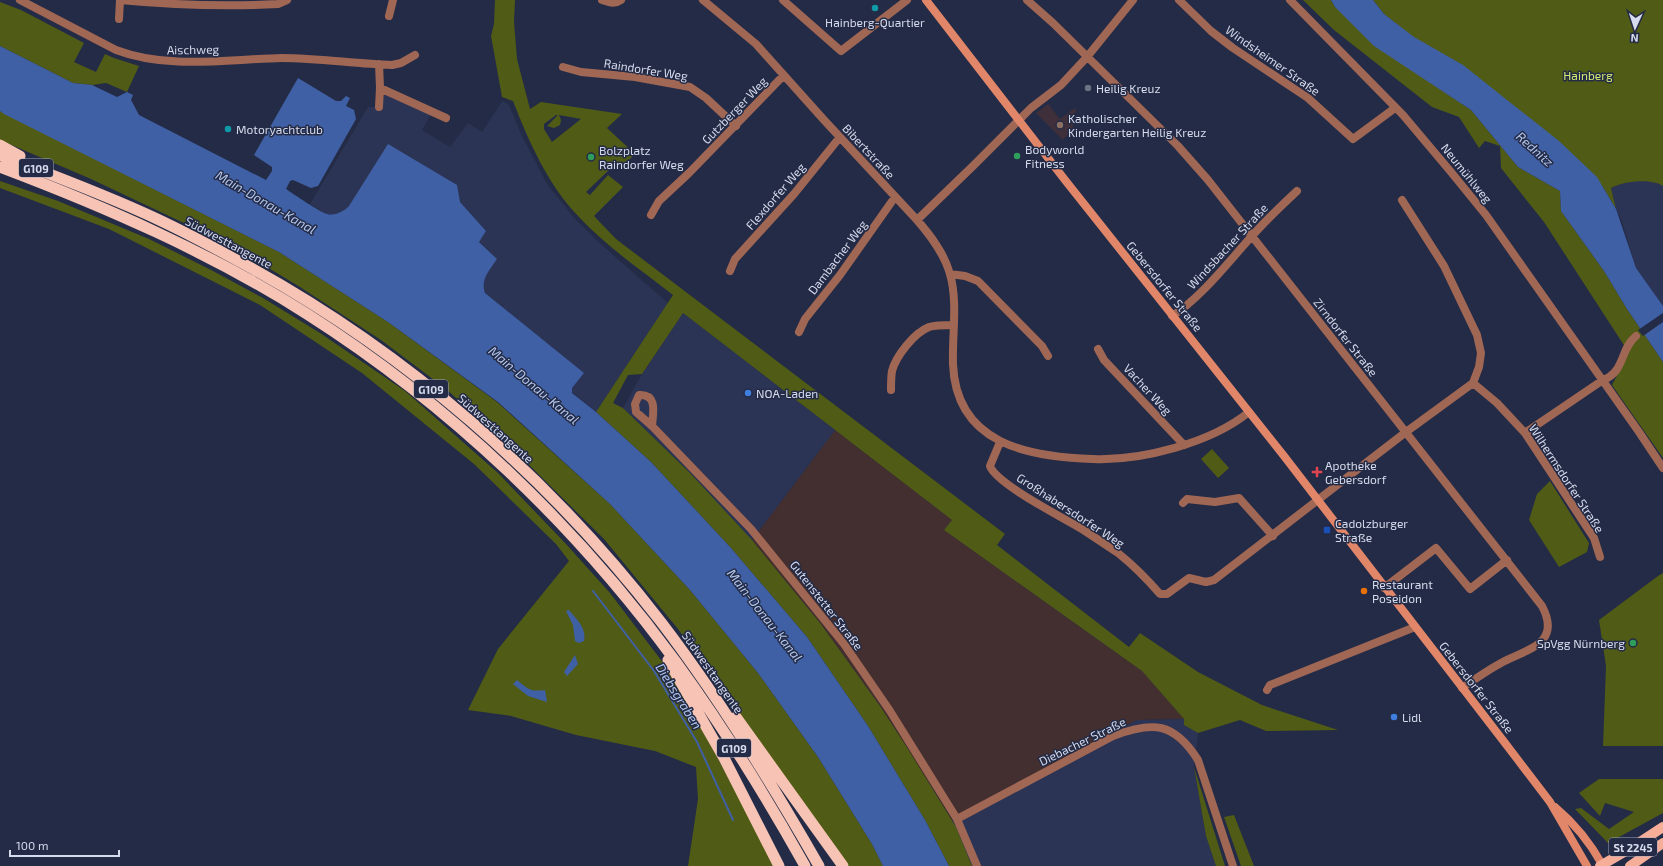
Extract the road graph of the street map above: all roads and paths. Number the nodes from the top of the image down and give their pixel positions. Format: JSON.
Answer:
{"nodes":[{"id":1,"x":20,"y":0,"type":"edge"},
{"id":2,"x":120,"y":0,"type":"edge"},
{"id":3,"x":287,"y":0,"type":"edge"},
{"id":4,"x":393,"y":0,"type":"edge"},
{"id":5,"x":602,"y":0,"type":"edge"},
{"id":6,"x":621,"y":0,"type":"edge"},
{"id":7,"x":703,"y":0,"type":"edge"},
{"id":8,"x":783,"y":0,"type":"edge"},
{"id":9,"x":908,"y":0,"type":"edge"},
{"id":10,"x":926,"y":0,"type":"edge"},
{"id":11,"x":1027,"y":0,"type":"edge"},
{"id":12,"x":1133,"y":0,"type":"edge"},
{"id":13,"x":1179,"y":0,"type":"edge"},
{"id":14,"x":1290,"y":0,"type":"edge"},
{"id":15,"x":389,"y":16,"type":"dead end"},
{"id":16,"x":119,"y":19,"type":"dead end"},
{"id":17,"x":415,"y":55,"type":"dead end"},
{"id":18,"x":1087,"y":57,"type":"junction"},
{"id":19,"x":379,"y":64,"type":"junction"},
{"id":20,"x":563,"y":67,"type":"dead end"},
{"id":21,"x":784,"y":75,"type":"junction"},
{"id":22,"x":380,"y":88,"type":"junction"},
{"id":23,"x":379,"y":107,"type":"dead end"},
{"id":24,"x":1395,"y":108,"type":"junction"},
{"id":25,"x":446,"y":118,"type":"dead end"},
{"id":26,"x":1018,"y":120,"type":"junction"},
{"id":27,"x":736,"y":126,"type":"junction"},
{"id":28,"x":840,"y":138,"type":"junction"},
{"id":29,"x":0,"y":146,"type":"edge"},
{"id":30,"x":0,"y":155,"type":"edge"},
{"id":31,"x":0,"y":168,"type":"edge"},
{"id":32,"x":0,"y":173,"type":"edge"},
{"id":33,"x":23,"y":176,"type":"junction"},
{"id":34,"x":72,"y":182,"type":"junction"},
{"id":35,"x":1297,"y":191,"type":"dead end"},
{"id":36,"x":895,"y":197,"type":"junction"},
{"id":37,"x":1402,"y":200,"type":"dead end"},
{"id":38,"x":651,"y":215,"type":"dead end"},
{"id":39,"x":917,"y":220,"type":"junction"},
{"id":40,"x":1252,"y":236,"type":"junction"},
{"id":41,"x":730,"y":271,"type":"dead end"},
{"id":42,"x":950,"y":274,"type":"junction"},
{"id":43,"x":1172,"y":316,"type":"junction"},
{"id":44,"x":953,"y":325,"type":"junction"},
{"id":45,"x":799,"y":332,"type":"dead end"},
{"id":46,"x":1636,"y":336,"type":"dead end"},
{"id":47,"x":1098,"y":349,"type":"dead end"},
{"id":48,"x":1048,"y":356,"type":"dead end"},
{"id":49,"x":1603,"y":380,"type":"junction"},
{"id":50,"x":1473,"y":383,"type":"junction"},
{"id":51,"x":891,"y":390,"type":"dead end"},
{"id":52,"x":1249,"y":412,"type":"junction"},
{"id":53,"x":652,"y":426,"type":"dead end"},
{"id":54,"x":1406,"y":432,"type":"junction"},
{"id":55,"x":1525,"y":433,"type":"junction"},
{"id":56,"x":1000,"y":442,"type":"junction"},
{"id":57,"x":1184,"y":444,"type":"junction"},
{"id":58,"x":1663,"y":468,"type":"edge"},
{"id":59,"x":1318,"y":501,"type":"junction"},
{"id":60,"x":1183,"y":503,"type":"dead end"},
{"id":61,"x":1273,"y":536,"type":"junction"},
{"id":62,"x":1600,"y":557,"type":"dead end"},
{"id":63,"x":1507,"y":560,"type":"junction"},
{"id":64,"x":1384,"y":588,"type":"junction"},
{"id":65,"x":1415,"y":627,"type":"junction"},
{"id":66,"x":656,"y":636,"type":"junction"},
{"id":67,"x":1462,"y":688,"type":"junction"},
{"id":68,"x":1267,"y":690,"type":"dead end"},
{"id":69,"x":720,"y":704,"type":"junction"},
{"id":70,"x":1550,"y":802,"type":"junction"},
{"id":71,"x":957,"y":819,"type":"junction"},
{"id":72,"x":1663,"y":827,"type":"edge"},
{"id":73,"x":1663,"y":843,"type":"edge"},
{"id":74,"x":779,"y":866,"type":"edge"},
{"id":75,"x":805,"y":866,"type":"edge"},
{"id":76,"x":818,"y":866,"type":"edge"},
{"id":77,"x":843,"y":866,"type":"edge"},
{"id":78,"x":977,"y":866,"type":"edge"},
{"id":79,"x":1233,"y":866,"type":"edge"},
{"id":80,"x":1587,"y":866,"type":"edge"},
{"id":81,"x":1602,"y":866,"type":"edge"},
{"id":82,"x":1630,"y":866,"type":"edge"}],
"edges":[{"from":1,"to":19,"type":"street","name":"Aischweg"},
{"from":2,"to":3,"type":"street"},
{"from":2,"to":16,"type":"street"},
{"from":4,"to":15,"type":"street"},
{"from":5,"to":6,"type":"street"},
{"from":7,"to":21,"type":"street","name":"Bibertstraße"},
{"from":8,"to":9,"type":"street"},
{"from":10,"to":26,"type":"main road","name":"Gebersdorfer Straße"},
{"from":11,"to":18,"type":"street","name":"Zirndorfer Straße"},
{"from":12,"to":18,"type":"street"},
{"from":13,"to":24,"type":"street","name":"Windsheimer Straße"},
{"from":14,"to":24,"type":"street","name":"Neumühlweg"},
{"from":17,"to":19,"type":"street","name":"Aischweg"},
{"from":18,"to":26,"type":"street"},
{"from":18,"to":40,"type":"street","name":"Zirndorfer Straße"},
{"from":19,"to":22,"type":"street"},
{"from":20,"to":27,"type":"street","name":"Raindorfer Weg"},
{"from":21,"to":27,"type":"street","name":"Gutzberger Weg"},
{"from":21,"to":28,"type":"street","name":"Bibertstraße"},
{"from":22,"to":23,"type":"street"},
{"from":22,"to":25,"type":"street"},
{"from":24,"to":49,"type":"street","name":"Neumühlweg"},
{"from":26,"to":39,"type":"street"},
{"from":26,"to":43,"type":"main road","name":"Gebersdorfer Straße"},
{"from":27,"to":38,"type":"street","name":"Gutzberger Weg"},
{"from":28,"to":36,"type":"street","name":"Bibertstraße"},
{"from":28,"to":41,"type":"street","name":"Flexdorfer Weg"},
{"from":29,"to":34,"type":"highway"},
{"from":30,"to":34,"type":"highway","name":"Südwesttangente","number":"G109"},
{"from":31,"to":33,"type":"highway","name":"Südwesttangente","number":"G109"},
{"from":32,"to":33,"type":"highway"},
{"from":33,"to":66,"type":"highway","name":"Südwesttangente","number":"G109"},
{"from":34,"to":69,"type":"highway","name":"Südwesttangente","number":"G109"},
{"from":35,"to":40,"type":"street","name":"Windsbacher Straße"},
{"from":36,"to":39,"type":"street","name":"Bibertstraße"},
{"from":36,"to":45,"type":"street","name":"Dambacher Weg"},
{"from":37,"to":50,"type":"street"},
{"from":39,"to":42,"type":"street","name":"Bibertstraße"},
{"from":40,"to":43,"type":"street","name":"Windsbacher Straße"},
{"from":40,"to":54,"type":"street","name":"Zirndorfer Straße"},
{"from":42,"to":44,"type":"street","name":"Bibertstraße"},
{"from":42,"to":48,"type":"street"},
{"from":43,"to":52,"type":"main road","name":"Gebersdorfer Straße"},
{"from":44,"to":51,"type":"street"},
{"from":44,"to":56,"type":"street","name":"Bibertstraße"},
{"from":46,"to":49,"type":"street"},
{"from":47,"to":57,"type":"street","name":"Vacher Weg"},
{"from":49,"to":55,"type":"street"},
{"from":49,"to":58,"type":"street","name":"Neumühlweg"},
{"from":50,"to":54,"type":"street"},
{"from":50,"to":55,"type":"street","name":"Wilhermsdorfer Straße"},
{"from":52,"to":57,"type":"street","name":"Bibertstraße"},
{"from":52,"to":59,"type":"main road","name":"Gebersdorfer Straße"},
{"from":53,"to":71,"type":"street","name":"Gutenstetter Straße"},
{"from":54,"to":59,"type":"street"},
{"from":54,"to":63,"type":"street","name":"Zirndorfer Straße"},
{"from":55,"to":62,"type":"street","name":"Wilhermsdorfer Straße"},
{"from":56,"to":57,"type":"street","name":"Bibertstraße"},
{"from":56,"to":61,"type":"street","name":"Großhabersdorfer Weg"},
{"from":59,"to":61,"type":"street","name":"Großhabersdorfer Weg"},
{"from":59,"to":64,"type":"main road","name":"Gebersdorfer Straße"},
{"from":60,"to":61,"type":"street"},
{"from":63,"to":64,"type":"street"},
{"from":63,"to":67,"type":"street","name":"Zirndorfer Straße"},
{"from":64,"to":65,"type":"main road","name":"Gebersdorfer Straße"},
{"from":65,"to":67,"type":"main road","name":"Gebersdorfer Straße"},
{"from":65,"to":68,"type":"street"},
{"from":66,"to":74,"type":"highway"},
{"from":66,"to":75,"type":"highway","name":"Südwesttangente","number":"G109"},
{"from":67,"to":70,"type":"main road","name":"Gebersdorfer Straße"},
{"from":69,"to":76,"type":"highway","name":"Südwesttangente","number":"G109"},
{"from":69,"to":77,"type":"highway"},
{"from":70,"to":80,"type":"main road","name":"Gebersdorfer Straße"},
{"from":70,"to":81,"type":"main road","name":"Gebersdorfer Straße"},
{"from":71,"to":78,"type":"street","name":"Gutenstetter Straße"},
{"from":71,"to":79,"type":"street","name":"Diebacher Straße"},
{"from":72,"to":81,"type":"main road","number":"St 2245"},
{"from":73,"to":82,"type":"main road","number":"St 2245"}]}
